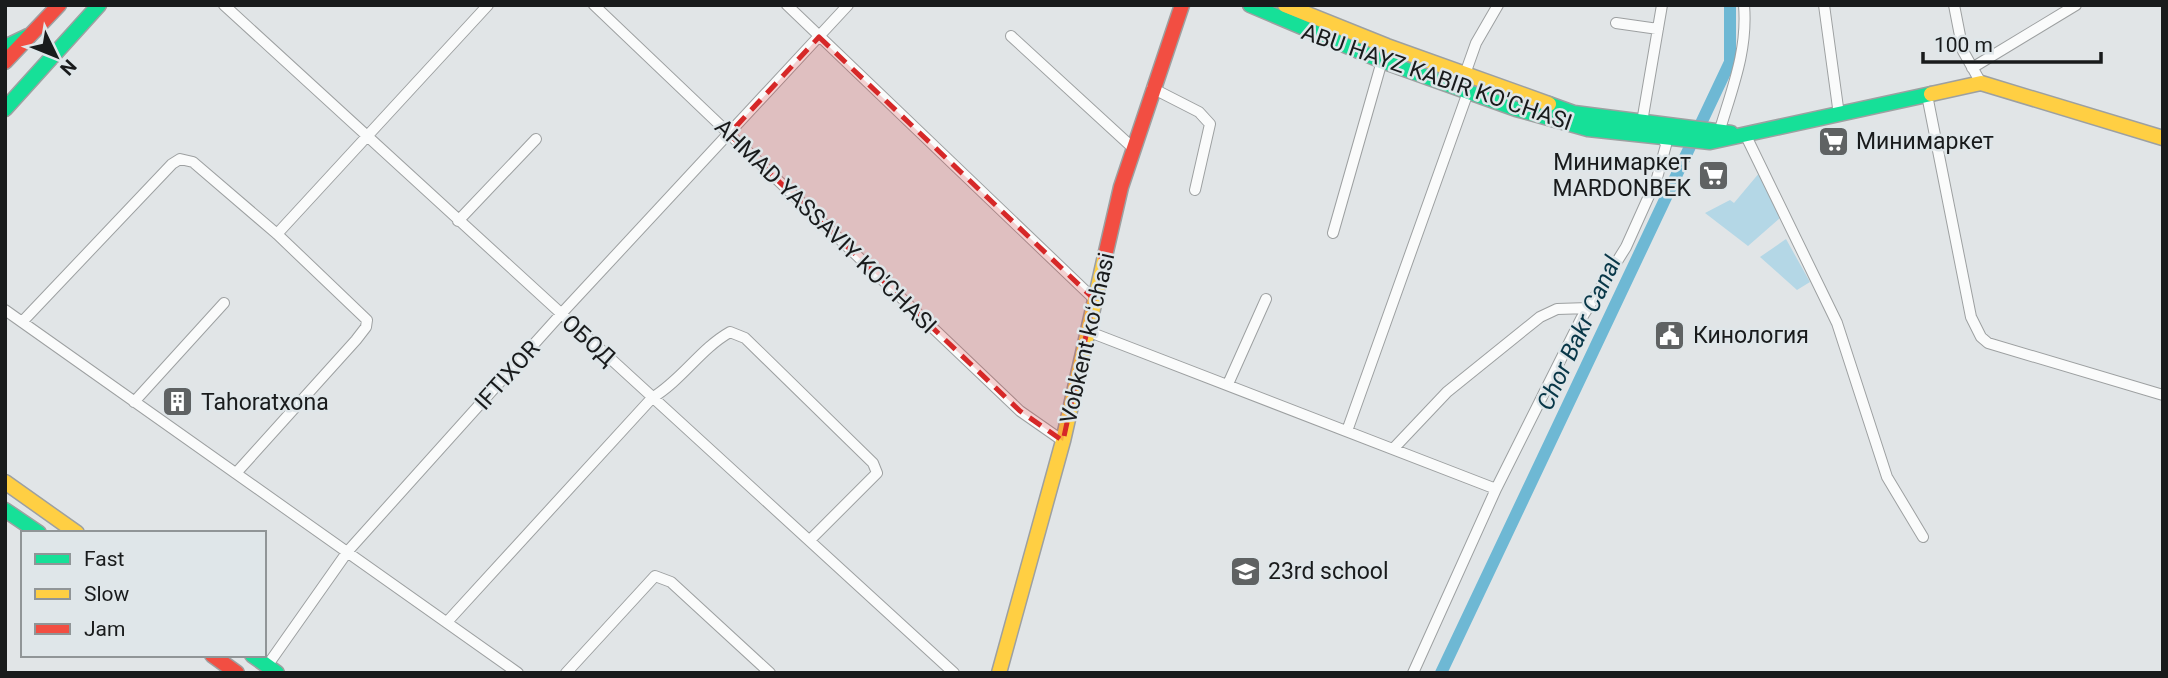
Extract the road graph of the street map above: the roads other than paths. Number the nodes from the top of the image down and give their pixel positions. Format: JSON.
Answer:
{"nodes":[{"id":1,"x":59,"y":5,"type":"edge"},
{"id":2,"x":99,"y":5,"type":"edge"},
{"id":3,"x":224,"y":5,"type":"edge"},
{"id":4,"x":488,"y":5,"type":"edge"},
{"id":5,"x":594,"y":5,"type":"edge"},
{"id":6,"x":787,"y":5,"type":"edge"},
{"id":7,"x":848,"y":5,"type":"edge"},
{"id":8,"x":1182,"y":5,"type":"edge"},
{"id":9,"x":1250,"y":5,"type":"edge"},
{"id":10,"x":1285,"y":5,"type":"edge"},
{"id":11,"x":1498,"y":5,"type":"edge"},
{"id":12,"x":1662,"y":5,"type":"edge"},
{"id":13,"x":1744,"y":5,"type":"edge"},
{"id":14,"x":1824,"y":5,"type":"edge"},
{"id":15,"x":1954,"y":5,"type":"edge"},
{"id":16,"x":2076,"y":5,"type":"edge"},
{"id":17,"x":1616,"y":23,"type":"dead end"},
{"id":18,"x":1658,"y":29,"type":"junction"},
{"id":19,"x":35,"y":32,"type":"junction"},
{"id":20,"x":1011,"y":36,"type":"dead end"},
{"id":21,"x":820,"y":37,"type":"junction"},
{"id":22,"x":5,"y":47,"type":"edge"},
{"id":23,"x":1382,"y":61,"type":"junction"},
{"id":24,"x":5,"y":62,"type":"edge"},
{"id":25,"x":1972,"y":68,"type":"junction"},
{"id":26,"x":1465,"y":74,"type":"junction"},
{"id":27,"x":1981,"y":83,"type":"junction"},
{"id":28,"x":1153,"y":88,"type":"junction"},
{"id":29,"x":1468,"y":92,"type":"junction"},
{"id":30,"x":1927,"y":95,"type":"junction"},
{"id":31,"x":5,"y":109,"type":"edge"},
{"id":32,"x":1839,"y":115,"type":"junction"},
{"id":33,"x":1642,"y":122,"type":"junction"},
{"id":34,"x":729,"y":134,"type":"junction"},
{"id":35,"x":1668,"y":134,"type":"junction"},
{"id":36,"x":367,"y":136,"type":"junction"},
{"id":37,"x":1715,"y":136,"type":"junction"},
{"id":38,"x":1746,"y":136,"type":"junction"},
{"id":39,"x":2163,"y":138,"type":"edge"},
{"id":40,"x":536,"y":139,"type":"dead end"},
{"id":41,"x":1133,"y":148,"type":"junction"},
{"id":42,"x":1195,"y":190,"type":"dead end"},
{"id":43,"x":458,"y":221,"type":"junction"},
{"id":44,"x":1333,"y":233,"type":"dead end"},
{"id":45,"x":277,"y":234,"type":"junction"},
{"id":46,"x":1094,"y":299,"type":"junction"},
{"id":47,"x":1266,"y":299,"type":"dead end"},
{"id":48,"x":224,"y":303,"type":"dead end"},
{"id":49,"x":1589,"y":309,"type":"junction"},
{"id":50,"x":5,"y":310,"type":"edge"},
{"id":51,"x":561,"y":314,"type":"junction"},
{"id":52,"x":22,"y":322,"type":"junction"},
{"id":53,"x":1087,"y":331,"type":"junction"},
{"id":54,"x":1228,"y":384,"type":"junction"},
{"id":55,"x":2163,"y":395,"type":"edge"},
{"id":56,"x":652,"y":398,"type":"junction"},
{"id":57,"x":134,"y":402,"type":"junction"},
{"id":58,"x":1347,"y":431,"type":"junction"},
{"id":59,"x":1063,"y":441,"type":"junction"},
{"id":60,"x":1393,"y":449,"type":"junction"},
{"id":61,"x":237,"y":472,"type":"junction"},
{"id":62,"x":5,"y":482,"type":"edge"},
{"id":63,"x":1496,"y":489,"type":"junction"},
{"id":64,"x":5,"y":510,"type":"edge"},
{"id":65,"x":36,"y":531,"type":"edge"},
{"id":66,"x":74,"y":531,"type":"edge"},
{"id":67,"x":1923,"y":537,"type":"dead end"},
{"id":68,"x":810,"y":540,"type":"junction"},
{"id":69,"x":348,"y":551,"type":"junction"},
{"id":70,"x":447,"y":622,"type":"junction"},
{"id":71,"x":215,"y":657,"type":"edge"},
{"id":72,"x":255,"y":657,"type":"edge"},
{"id":73,"x":272,"y":669,"type":"edge"},
{"id":74,"x":237,"y":673,"type":"edge"},
{"id":75,"x":518,"y":673,"type":"edge"},
{"id":76,"x":566,"y":673,"type":"edge"},
{"id":77,"x":770,"y":673,"type":"edge"},
{"id":78,"x":954,"y":673,"type":"edge"},
{"id":79,"x":999,"y":673,"type":"edge"},
{"id":80,"x":1413,"y":673,"type":"edge"}],
"edges":[{"from":1,"to":19,"type":"main road"},
{"from":2,"to":31,"type":"main road"},
{"from":3,"to":36,"type":"street","name":"ОБОД"},
{"from":4,"to":36,"type":"street"},
{"from":5,"to":34,"type":"street","name":"AHMAD YASSAVIY KO'CHASI"},
{"from":6,"to":21,"type":"street"},
{"from":7,"to":21,"type":"street","name":"IFTIXOR"},
{"from":8,"to":28,"type":"main road","name":"Vobkent koʻchasi"},
{"from":9,"to":23,"type":"main road","name":"ABU HAYZ KABIR KO'CHASI"},
{"from":10,"to":26,"type":"main road","name":"ABU HAYZ KABIR KO'CHASI"},
{"from":11,"to":26,"type":"street"},
{"from":12,"to":18,"type":"street"},
{"from":13,"to":37,"type":"street"},
{"from":14,"to":32,"type":"street"},
{"from":15,"to":25,"type":"street"},
{"from":16,"to":25,"type":"street"},
{"from":17,"to":18,"type":"street"},
{"from":18,"to":33,"type":"street"},
{"from":19,"to":22,"type":"main road"},
{"from":19,"to":24,"type":"main road"},
{"from":20,"to":41,"type":"street"},
{"from":21,"to":34,"type":"street","name":"IFTIXOR"},
{"from":21,"to":46,"type":"street"},
{"from":23,"to":29,"type":"main road","name":"ABU HAYZ KABIR KO'CHASI"},
{"from":23,"to":44,"type":"street"},
{"from":25,"to":27,"type":"street"},
{"from":26,"to":33,"type":"main road","name":"ABU HAYZ KABIR KO'CHASI"},
{"from":27,"to":30,"type":"main road"},
{"from":27,"to":39,"type":"main road"},
{"from":28,"to":41,"type":"main road","name":"Vobkent koʻchasi"},
{"from":28,"to":42,"type":"street"},
{"from":29,"to":35,"type":"main road","name":"ABU HAYZ KABIR KO'CHASI"},
{"from":29,"to":58,"type":"street"},
{"from":30,"to":32,"type":"main road"},
{"from":30,"to":55,"type":"street"},
{"from":32,"to":38,"type":"main road"},
{"from":33,"to":35,"type":"main road","name":"ABU HAYZ KABIR KO'CHASI"},
{"from":34,"to":51,"type":"street","name":"IFTIXOR"},
{"from":34,"to":59,"type":"street","name":"AHMAD YASSAVIY KO'CHASI"},
{"from":35,"to":37,"type":"main road"},
{"from":35,"to":49,"type":"street"},
{"from":36,"to":43,"type":"street","name":"ОБОД"},
{"from":36,"to":45,"type":"street"},
{"from":37,"to":38,"type":"main road"},
{"from":38,"to":67,"type":"street"},
{"from":40,"to":43,"type":"street"},
{"from":41,"to":46,"type":"main road","name":"Vobkent koʻchasi"},
{"from":43,"to":51,"type":"street","name":"ОБОД"},
{"from":45,"to":52,"type":"street"},
{"from":45,"to":61,"type":"street"},
{"from":46,"to":53,"type":"main road","name":"Vobkent koʻchasi"},
{"from":47,"to":54,"type":"street"},
{"from":48,"to":57,"type":"street"},
{"from":49,"to":60,"type":"street"},
{"from":49,"to":63,"type":"street"},
{"from":50,"to":52,"type":"street"},
{"from":51,"to":56,"type":"street","name":"ОБОД"},
{"from":51,"to":69,"type":"street","name":"IFTIXOR"},
{"from":52,"to":57,"type":"street"},
{"from":53,"to":54,"type":"street"},
{"from":53,"to":59,"type":"main road","name":"Vobkent koʻchasi"},
{"from":54,"to":58,"type":"street"},
{"from":56,"to":68,"type":"street","name":"ОБОД"},
{"from":56,"to":68,"type":"street"},
{"from":56,"to":70,"type":"street"},
{"from":57,"to":61,"type":"street"},
{"from":58,"to":60,"type":"street"},
{"from":59,"to":79,"type":"main road","name":"Vobkent koʻchasi"},
{"from":60,"to":63,"type":"street"},
{"from":61,"to":69,"type":"street"},
{"from":62,"to":66,"type":"main road"},
{"from":63,"to":80,"type":"street"},
{"from":64,"to":65,"type":"main road"},
{"from":68,"to":78,"type":"street","name":"ОБОД"},
{"from":69,"to":70,"type":"street"},
{"from":69,"to":73,"type":"street","name":"IFTIXOR"},
{"from":70,"to":75,"type":"street"},
{"from":71,"to":74,"type":"main road"},
{"from":72,"to":73,"type":"main road"},
{"from":76,"to":77,"type":"street"}]}
